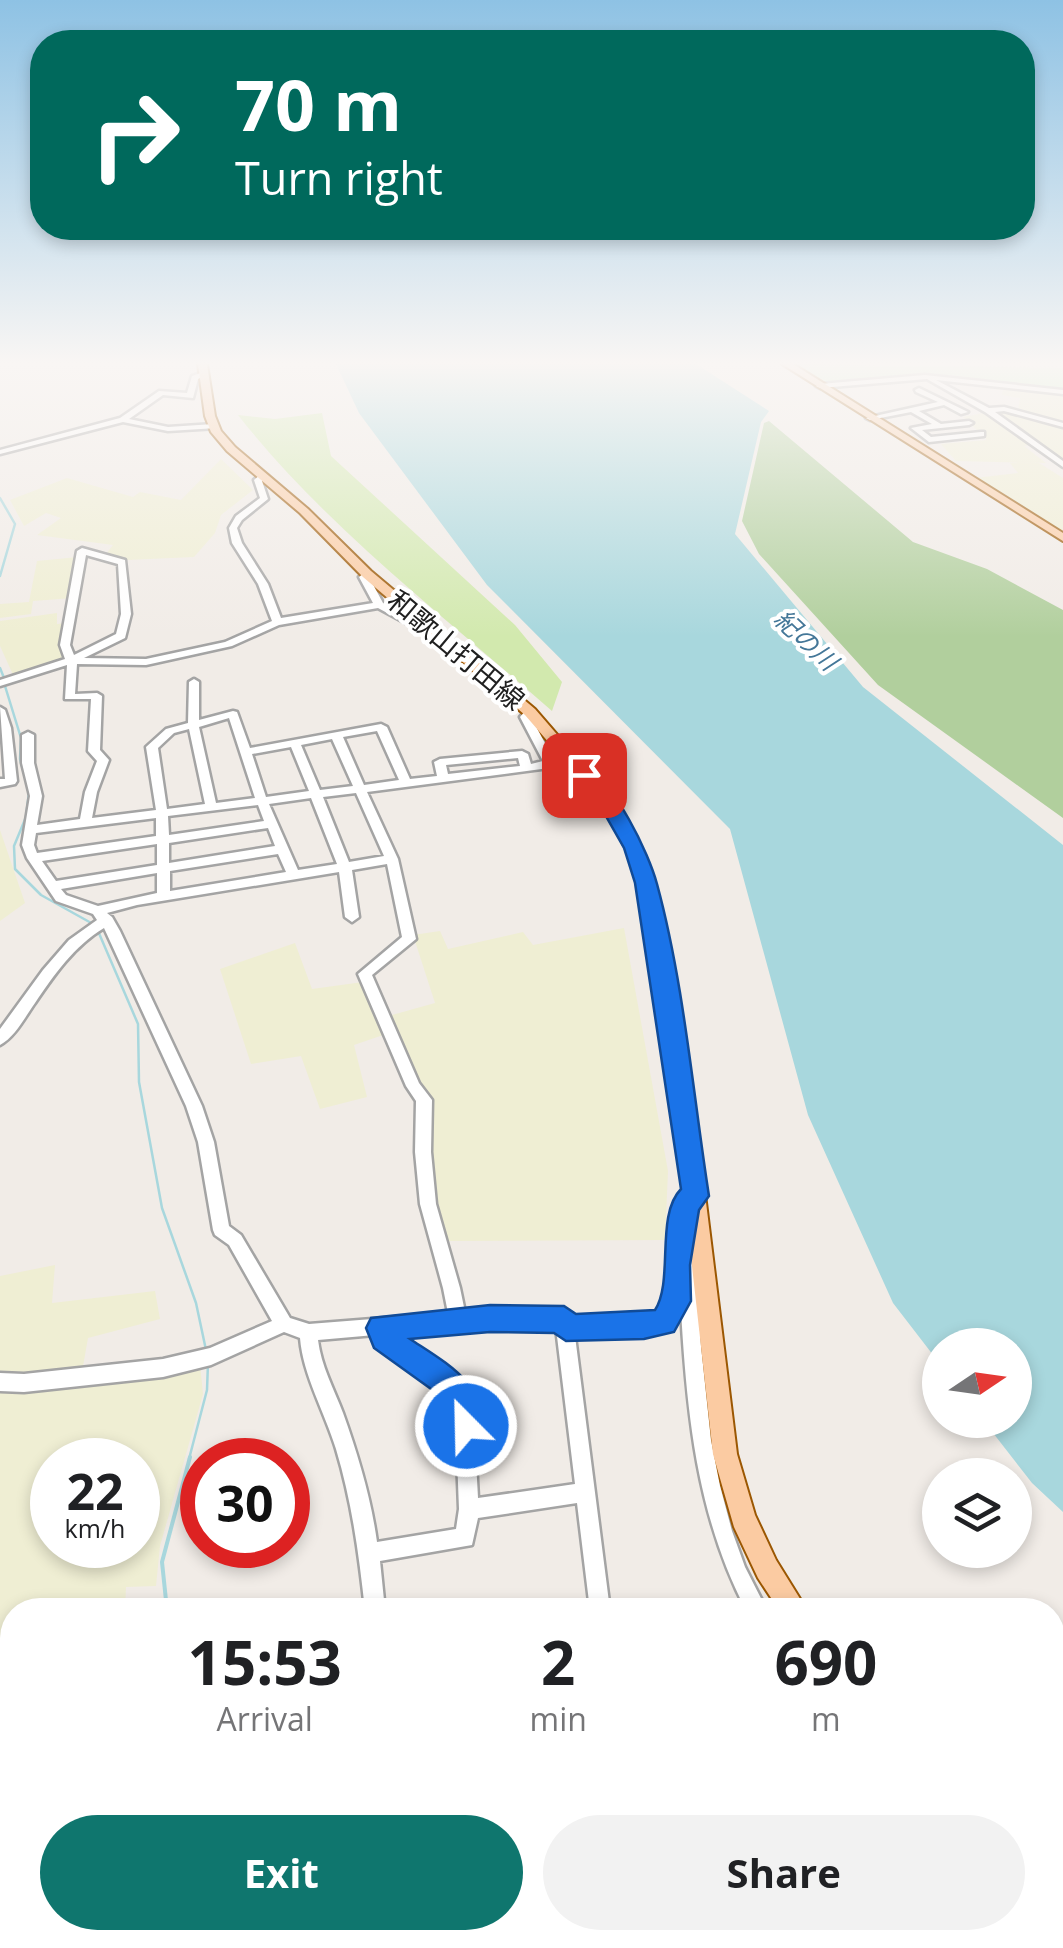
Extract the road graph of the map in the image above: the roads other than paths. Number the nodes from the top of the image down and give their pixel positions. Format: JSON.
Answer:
{"nodes":[{"id":1,"x":238,"y":455,"type":"edge"},
{"id":2,"x":930,"y":455,"type":"edge"},
{"id":3,"x":264,"y":476,"type":"junction"},
{"id":4,"x":1063,"y":538,"type":"edge"},
{"id":5,"x":368,"y":574,"type":"junction"},
{"id":6,"x":378,"y":605,"type":"junction"},
{"id":7,"x":277,"y":622,"type":"junction"},
{"id":8,"x":429,"y":627,"type":"junction"},
{"id":9,"x":70,"y":661,"type":"junction"},
{"id":10,"x":5,"y":682,"type":"edge"},
{"id":11,"x":194,"y":682,"type":"dead end"},
{"id":12,"x":0,"y":710,"type":"edge"},
{"id":13,"x":530,"y":712,"type":"junction"},
{"id":14,"x":3,"y":724,"type":"edge"},
{"id":15,"x":193,"y":724,"type":"junction"},
{"id":16,"x":28,"y":735,"type":"dead end"},
{"id":17,"x":336,"y":735,"type":"junction"},
{"id":18,"x":5,"y":742,"type":"edge"},
{"id":19,"x":296,"y":743,"type":"junction"},
{"id":20,"x":246,"y":752,"type":"junction"},
{"id":21,"x":4,"y":763,"type":"edge"},
{"id":22,"x":406,"y":782,"type":"junction"},
{"id":23,"x":0,"y":784,"type":"edge"},
{"id":24,"x":358,"y":788,"type":"junction"},
{"id":25,"x":312,"y":793,"type":"junction"},
{"id":26,"x":261,"y":799,"type":"junction"},
{"id":27,"x":210,"y":805,"type":"junction"},
{"id":28,"x":162,"y":812,"type":"junction"},
{"id":29,"x":86,"y":820,"type":"junction"},
{"id":30,"x":272,"y":824,"type":"junction"},
{"id":31,"x":33,"y":828,"type":"junction"},
{"id":32,"x":162,"y":839,"type":"junction"},
{"id":33,"x":282,"y":849,"type":"junction"},
{"id":34,"x":33,"y":858,"type":"junction"},
{"id":35,"x":392,"y":859,"type":"junction"},
{"id":36,"x":345,"y":867,"type":"junction"},
{"id":37,"x":163,"y":868,"type":"junction"},
{"id":38,"x":294,"y":876,"type":"junction"},
{"id":39,"x":51,"y":886,"type":"junction"},
{"id":40,"x":164,"y":896,"type":"junction"},
{"id":41,"x":102,"y":918,"type":"junction"},
{"id":42,"x":352,"y":918,"type":"dead end"},
{"id":43,"x":0,"y":1039,"type":"edge"},
{"id":44,"x":696,"y":1196,"type":"junction"},
{"id":45,"x":681,"y":1242,"type":"junction"},
{"id":46,"x":458,"y":1320,"type":"junction"},
{"id":47,"x":284,"y":1324,"type":"junction"},
{"id":48,"x":381,"y":1328,"type":"junction"},
{"id":49,"x":566,"y":1328,"type":"junction"},
{"id":50,"x":310,"y":1332,"type":"junction"},
{"id":51,"x":0,"y":1382,"type":"edge"},
{"id":52,"x":586,"y":1492,"type":"junction"},
{"id":53,"x":469,"y":1509,"type":"junction"},
{"id":54,"x":369,"y":1553,"type":"junction"},
{"id":55,"x":374,"y":1598,"type":"edge"},
{"id":56,"x":599,"y":1598,"type":"edge"},
{"id":57,"x":750,"y":1598,"type":"edge"},
{"id":58,"x":786,"y":1598,"type":"edge"}],
"edges":[{"from":1,"to":3,"type":"main road","name":"和歌山打田線"},
{"from":2,"to":4,"type":"main road"},
{"from":3,"to":5,"type":"main road","name":"和歌山打田線"},
{"from":3,"to":7,"type":"street"},
{"from":5,"to":6,"type":"street"},
{"from":5,"to":8,"type":"main road","name":"和歌山打田線"},
{"from":6,"to":7,"type":"street"},
{"from":6,"to":8,"type":"street"},
{"from":7,"to":9,"type":"street"},
{"from":8,"to":13,"type":"main road","name":"和歌山打田線"},
{"from":9,"to":9,"type":"street"},
{"from":9,"to":10,"type":"street"},
{"from":9,"to":29,"type":"street"},
{"from":11,"to":15,"type":"street"},
{"from":12,"to":14,"type":"street"},
{"from":13,"to":22,"type":"street"},
{"from":13,"to":44,"type":"main road","name":"和歌山打田線"},
{"from":14,"to":18,"type":"street"},
{"from":15,"to":20,"type":"street"},
{"from":15,"to":27,"type":"street"},
{"from":15,"to":28,"type":"street"},
{"from":16,"to":31,"type":"street"},
{"from":17,"to":19,"type":"street"},
{"from":17,"to":22,"type":"street"},
{"from":17,"to":24,"type":"street"},
{"from":18,"to":21,"type":"street"},
{"from":19,"to":20,"type":"street"},
{"from":19,"to":25,"type":"street"},
{"from":20,"to":26,"type":"street"},
{"from":21,"to":23,"type":"street"},
{"from":22,"to":24,"type":"street"},
{"from":24,"to":25,"type":"street"},
{"from":24,"to":35,"type":"street"},
{"from":25,"to":26,"type":"street"},
{"from":25,"to":36,"type":"street"},
{"from":26,"to":27,"type":"street"},
{"from":26,"to":30,"type":"street"},
{"from":27,"to":28,"type":"street"},
{"from":28,"to":29,"type":"street"},
{"from":28,"to":32,"type":"street"},
{"from":29,"to":31,"type":"street"},
{"from":30,"to":32,"type":"street"},
{"from":30,"to":33,"type":"street"},
{"from":31,"to":34,"type":"street"},
{"from":32,"to":34,"type":"street"},
{"from":32,"to":37,"type":"street"},
{"from":33,"to":37,"type":"street"},
{"from":33,"to":38,"type":"street"},
{"from":34,"to":39,"type":"street"},
{"from":35,"to":36,"type":"street"},
{"from":35,"to":46,"type":"street"},
{"from":36,"to":38,"type":"street"},
{"from":36,"to":42,"type":"street"},
{"from":37,"to":39,"type":"street"},
{"from":37,"to":40,"type":"street"},
{"from":38,"to":40,"type":"street"},
{"from":39,"to":41,"type":"street"},
{"from":40,"to":41,"type":"street"},
{"from":41,"to":43,"type":"street"},
{"from":41,"to":47,"type":"street"},
{"from":44,"to":45,"type":"street"},
{"from":44,"to":58,"type":"main road","name":"和歌山打田線"},
{"from":45,"to":49,"type":"street"},
{"from":45,"to":57,"type":"street"},
{"from":46,"to":48,"type":"street"},
{"from":46,"to":49,"type":"street"},
{"from":47,"to":50,"type":"street"},
{"from":47,"to":51,"type":"street"},
{"from":48,"to":50,"type":"street"},
{"from":48,"to":53,"type":"street"},
{"from":49,"to":52,"type":"street"},
{"from":50,"to":54,"type":"street"},
{"from":52,"to":53,"type":"street"},
{"from":52,"to":56,"type":"street"},
{"from":53,"to":54,"type":"street"},
{"from":54,"to":55,"type":"street"}]}
